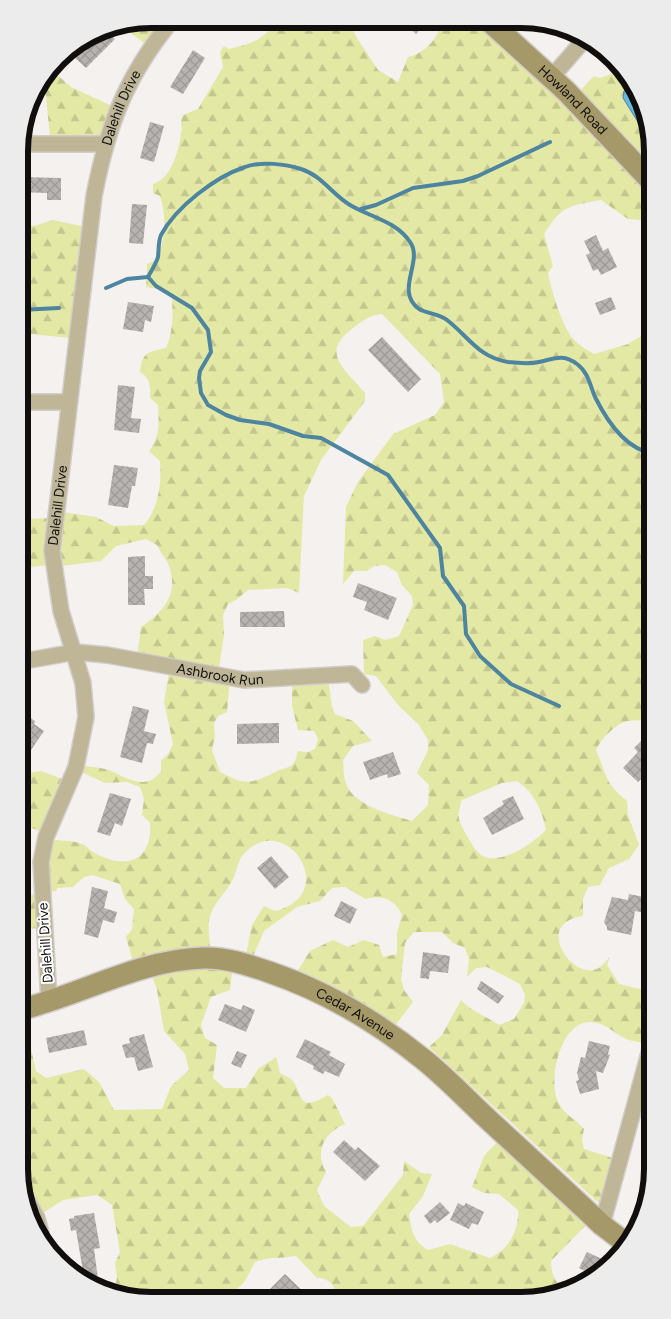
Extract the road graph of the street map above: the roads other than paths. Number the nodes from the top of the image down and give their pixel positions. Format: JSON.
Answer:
{"nodes":[{"id":1,"x":167,"y":28,"type":"edge"},
{"id":2,"x":497,"y":28,"type":"edge"},
{"id":3,"x":581,"y":43,"type":"edge"},
{"id":4,"x":551,"y":78,"type":"junction"},
{"id":5,"x":28,"y":144,"type":"edge"},
{"id":6,"x":105,"y":144,"type":"junction"},
{"id":7,"x":644,"y":174,"type":"edge"},
{"id":8,"x":28,"y":402,"type":"edge"},
{"id":9,"x":69,"y":402,"type":"junction"},
{"id":10,"x":75,"y":652,"type":"junction"},
{"id":11,"x":28,"y":660,"type":"edge"},
{"id":12,"x":362,"y":685,"type":"dead end"},
{"id":13,"x":49,"y":1001,"type":"junction"},
{"id":14,"x":28,"y":1007,"type":"edge"},
{"id":15,"x":643,"y":1075,"type":"edge"},
{"id":16,"x":602,"y":1225,"type":"junction"},
{"id":17,"x":621,"y":1239,"type":"edge"}],
"edges":[{"from":1,"to":6,"type":"street","name":"Dalehill Drive"},
{"from":2,"to":4,"type":"street","name":"Howland Road"},
{"from":3,"to":4,"type":"street"},
{"from":4,"to":7,"type":"street","name":"Howland Road"},
{"from":5,"to":6,"type":"street"},
{"from":6,"to":9,"type":"street","name":"Dalehill Drive"},
{"from":8,"to":9,"type":"street"},
{"from":9,"to":10,"type":"street","name":"Dalehill Drive"},
{"from":10,"to":11,"type":"street"},
{"from":10,"to":12,"type":"street","name":"Ashbrook Run"},
{"from":10,"to":13,"type":"street","name":"Dalehill Drive"},
{"from":13,"to":14,"type":"street","name":"Cedar Avenue"},
{"from":13,"to":16,"type":"street","name":"Cedar Avenue"},
{"from":15,"to":16,"type":"street"},
{"from":16,"to":17,"type":"street","name":"Cedar Avenue"}]}
